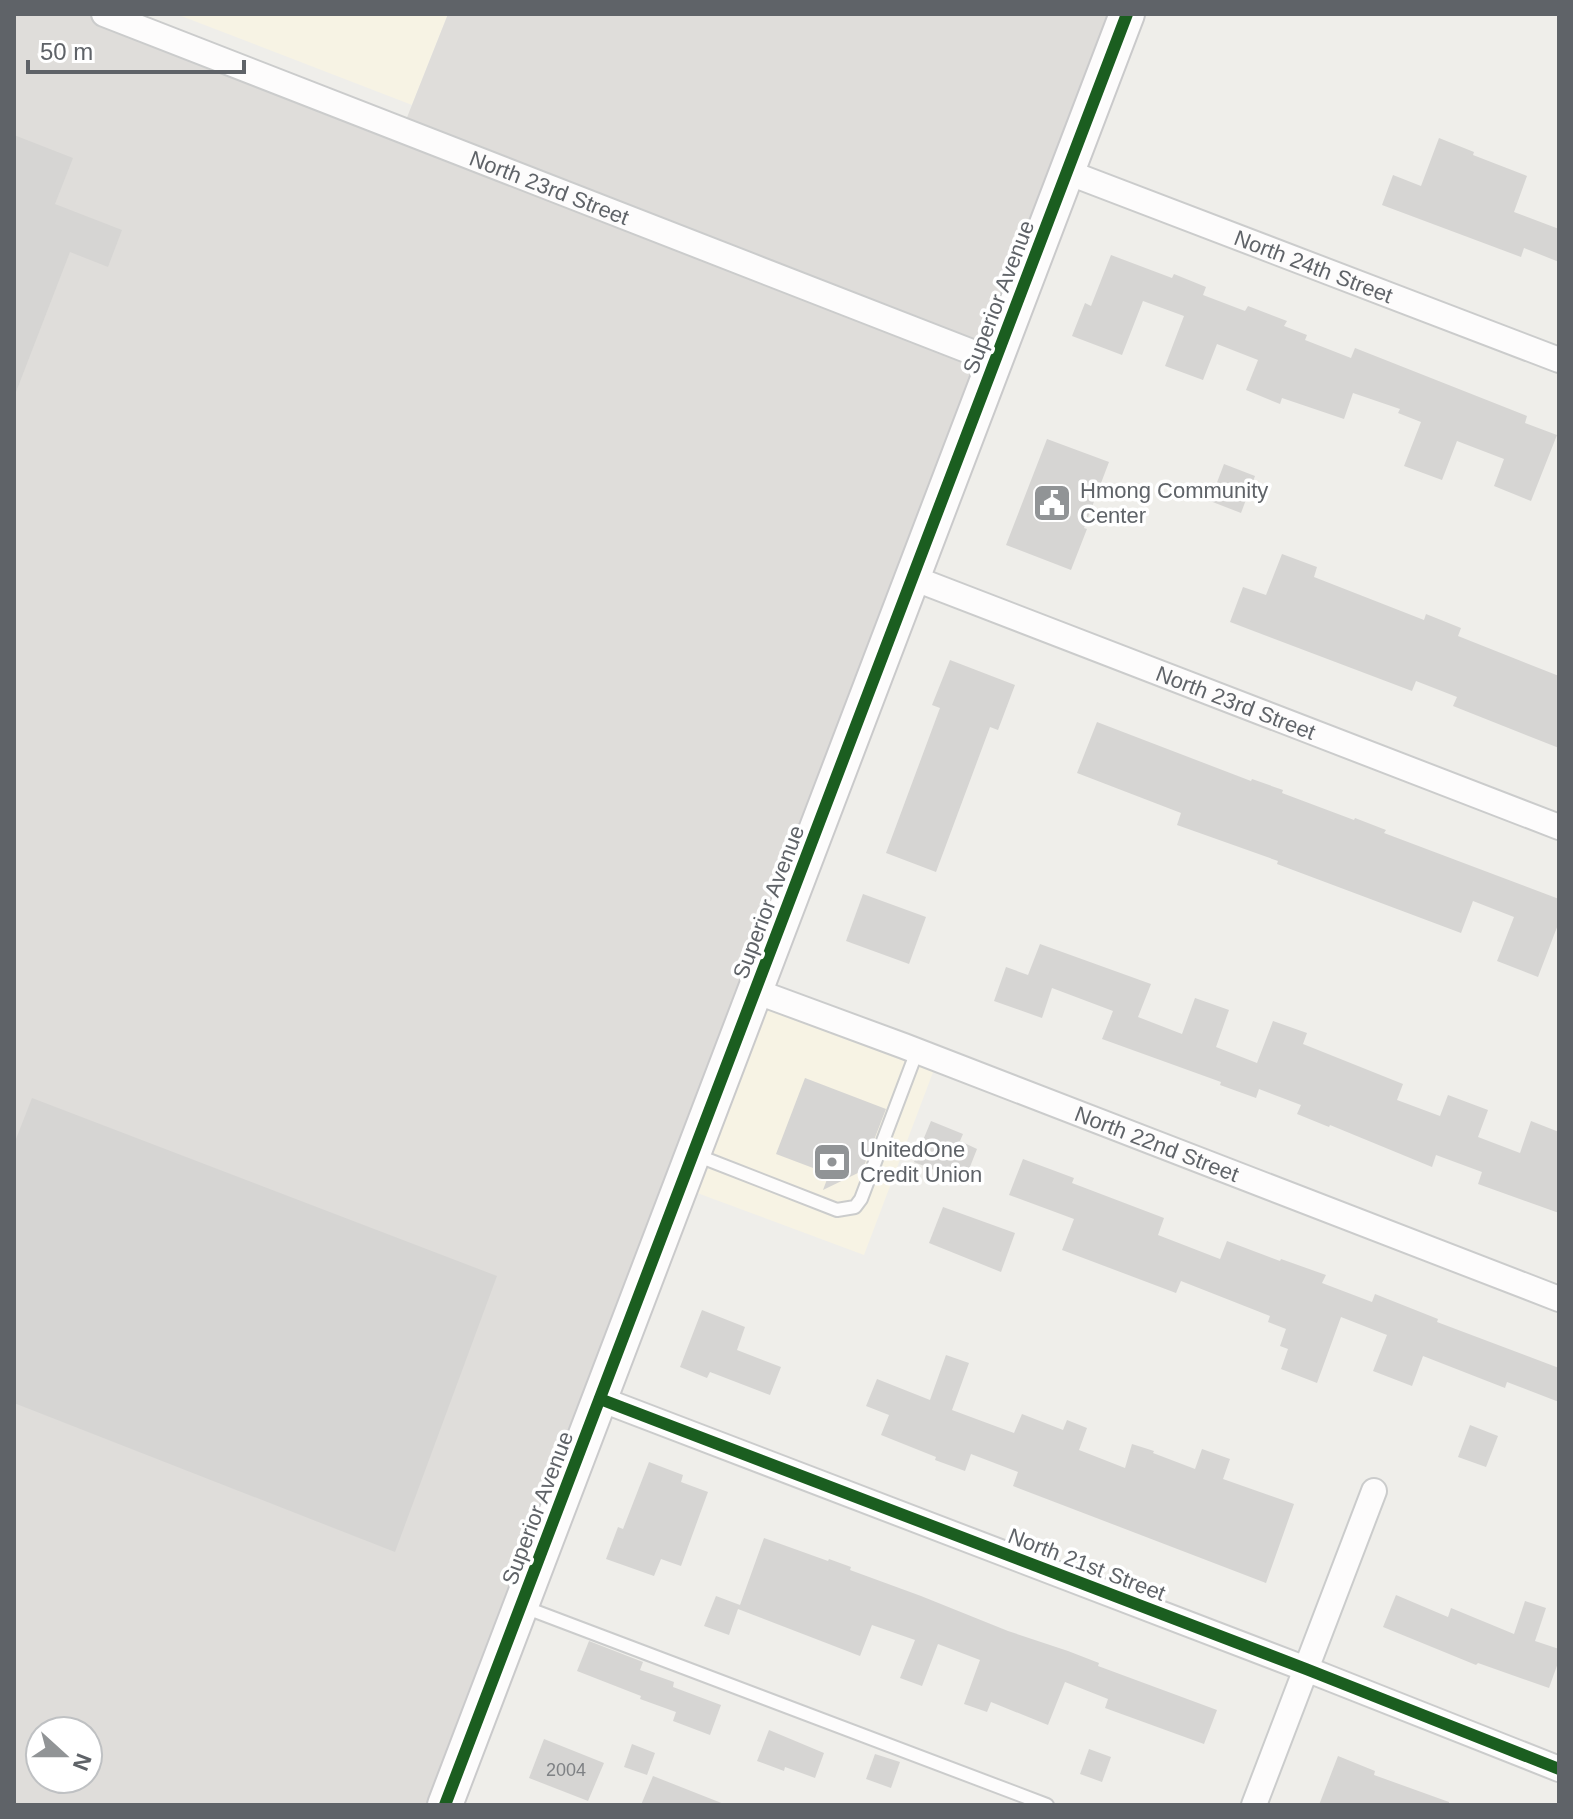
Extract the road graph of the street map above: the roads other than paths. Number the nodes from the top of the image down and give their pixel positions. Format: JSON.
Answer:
{"nodes":[{"id":1,"x":104,"y":14,"type":"edge"},
{"id":2,"x":1127,"y":14,"type":"edge"},
{"id":3,"x":1067,"y":172,"type":"junction"},
{"id":4,"x":1559,"y":360,"type":"edge"},
{"id":5,"x":995,"y":361,"type":"junction"},
{"id":6,"x":913,"y":578,"type":"junction"},
{"id":7,"x":1559,"y":827,"type":"edge"},
{"id":8,"x":755,"y":991,"type":"junction"},
{"id":9,"x":917,"y":1051,"type":"junction"},
{"id":10,"x":693,"y":1153,"type":"junction"},
{"id":11,"x":1559,"y":1299,"type":"edge"},
{"id":12,"x":600,"y":1399,"type":"junction"},
{"id":13,"x":1374,"y":1491,"type":"dead end"},
{"id":14,"x":521,"y":1606,"type":"junction"},
{"id":15,"x":1306,"y":1669,"type":"junction"},
{"id":16,"x":1559,"y":1769,"type":"edge"},
{"id":17,"x":445,"y":1805,"type":"edge"},
{"id":18,"x":1047,"y":1805,"type":"edge"},
{"id":19,"x":1254,"y":1805,"type":"edge"}],
"edges":[{"from":1,"to":5,"type":"street","name":"North 23rd Street"},
{"from":2,"to":3,"type":"street","name":"Superior Avenue"},
{"from":3,"to":4,"type":"street","name":"North 24th Street"},
{"from":3,"to":5,"type":"street","name":"Superior Avenue"},
{"from":5,"to":6,"type":"street","name":"Superior Avenue"},
{"from":6,"to":7,"type":"street","name":"North 23rd Street"},
{"from":6,"to":8,"type":"street","name":"Superior Avenue"},
{"from":8,"to":9,"type":"street","name":"North 22nd Street"},
{"from":8,"to":10,"type":"street","name":"Superior Avenue"},
{"from":9,"to":10,"type":"lane"},
{"from":9,"to":11,"type":"street","name":"North 22nd Street"},
{"from":10,"to":12,"type":"street","name":"Superior Avenue"},
{"from":12,"to":14,"type":"street","name":"Superior Avenue"},
{"from":12,"to":15,"type":"street","name":"North 21st Street"},
{"from":13,"to":15,"type":"street"},
{"from":14,"to":17,"type":"street","name":"Superior Avenue"},
{"from":14,"to":18,"type":"lane"},
{"from":15,"to":16,"type":"street","name":"North 21st Street"},
{"from":15,"to":19,"type":"street"}]}
